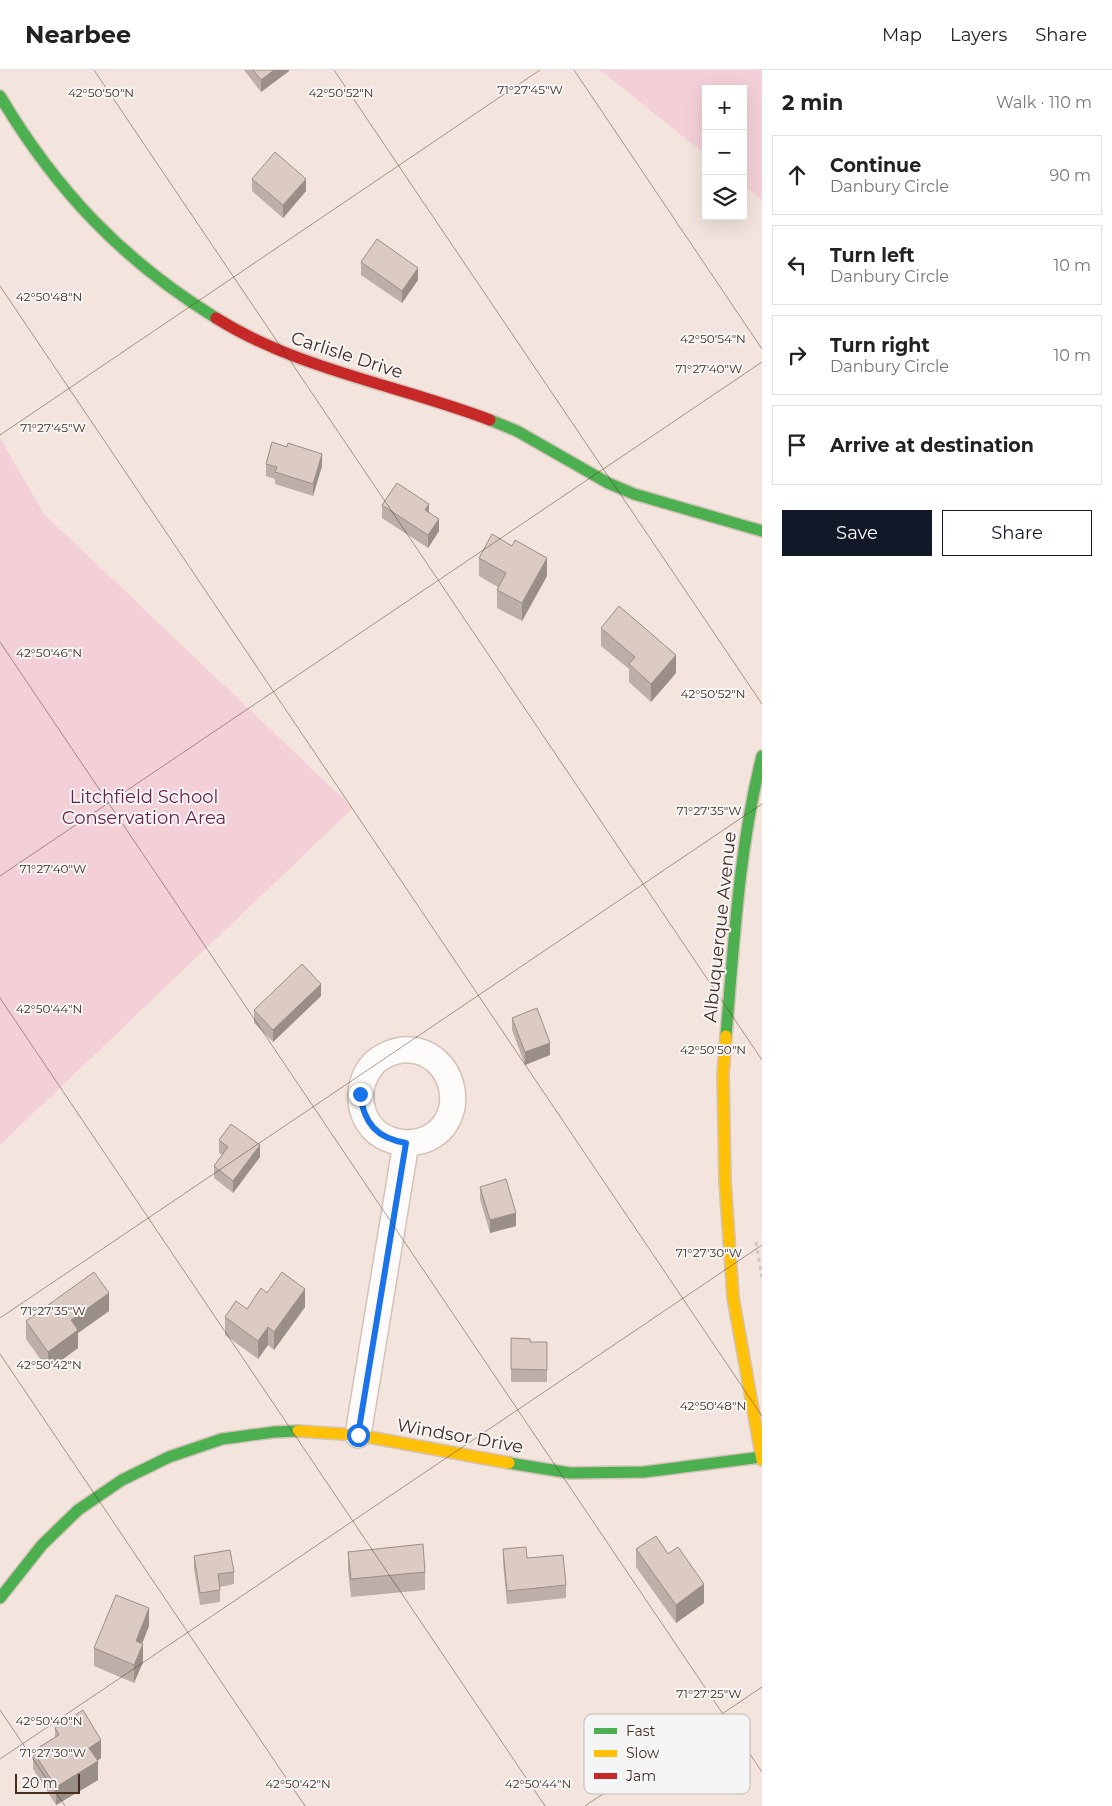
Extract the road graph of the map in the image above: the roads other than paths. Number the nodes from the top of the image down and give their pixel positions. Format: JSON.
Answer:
{"nodes":[{"id":1,"x":0,"y":96,"type":"edge"},
{"id":2,"x":762,"y":531,"type":"edge"},
{"id":3,"x":762,"y":756,"type":"edge"},
{"id":4,"x":406,"y":1143,"type":"dead end"},
{"id":5,"x":358,"y":1435,"type":"junction"},
{"id":6,"x":762,"y":1458,"type":"edge"},
{"id":7,"x":0,"y":1598,"type":"edge"}],
"edges":[{"from":1,"to":2,"type":"street","name":"Carlisle Drive"},
{"from":3,"to":6,"type":"street","name":"Albuquerque Avenue"},
{"from":4,"to":5,"type":"street"},
{"from":5,"to":6,"type":"street","name":"Windsor Drive"},
{"from":5,"to":7,"type":"street","name":"Windsor Drive"}]}
